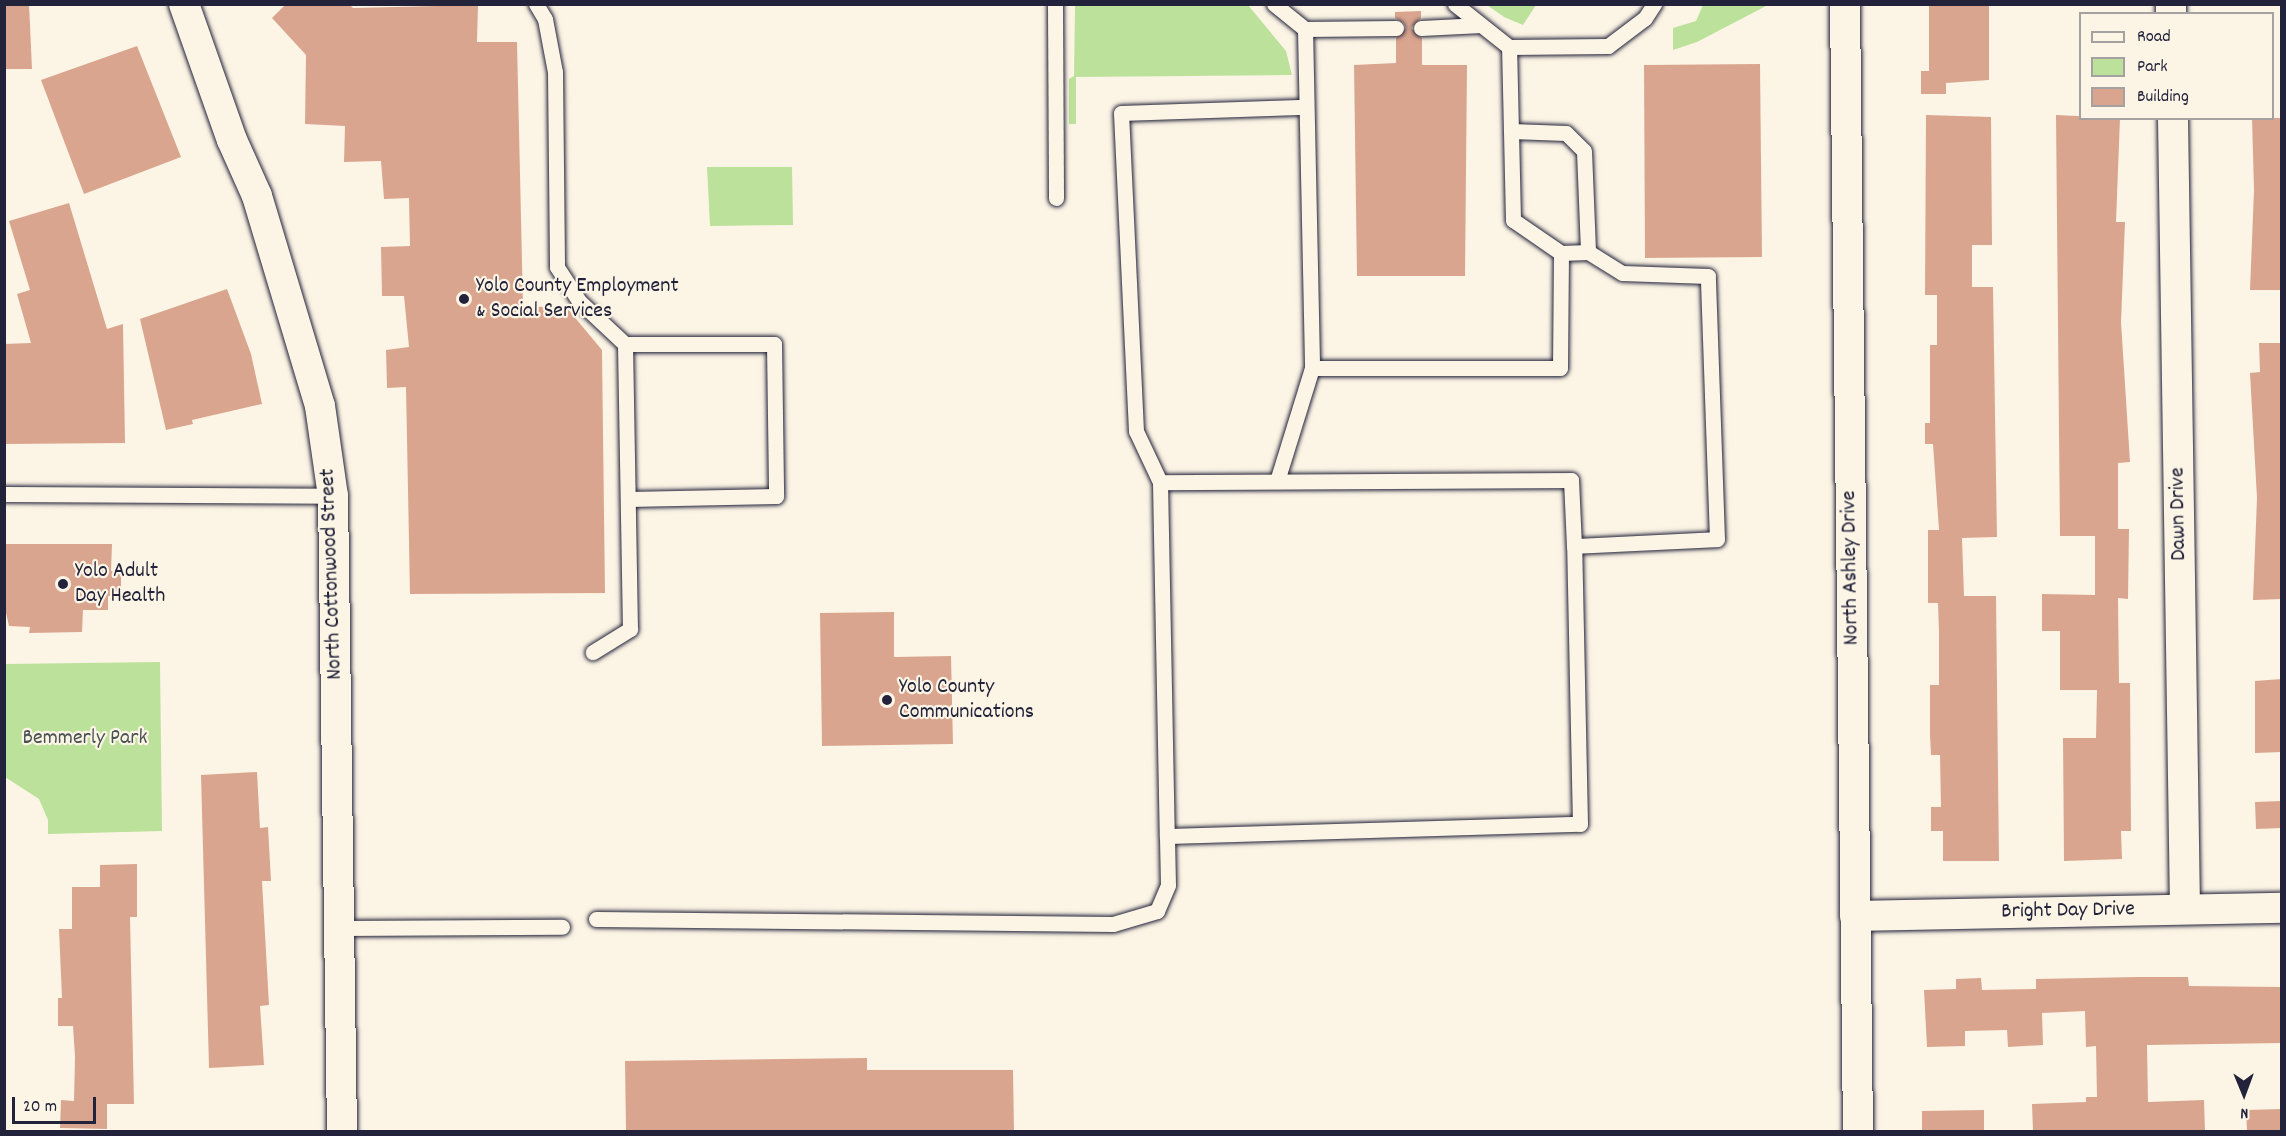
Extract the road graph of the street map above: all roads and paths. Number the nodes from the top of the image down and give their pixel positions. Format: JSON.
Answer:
{"nodes":[{"id":1,"x":184,"y":4,"type":"edge"},
{"id":2,"x":537,"y":4,"type":"edge"},
{"id":3,"x":1055,"y":4,"type":"edge"},
{"id":4,"x":1274,"y":4,"type":"edge"},
{"id":5,"x":1455,"y":4,"type":"edge"},
{"id":6,"x":1654,"y":4,"type":"edge"},
{"id":7,"x":1845,"y":4,"type":"edge"},
{"id":8,"x":1481,"y":25,"type":"junction"},
{"id":9,"x":1396,"y":28,"type":"dead end"},
{"id":10,"x":1421,"y":28,"type":"dead end"},
{"id":11,"x":1305,"y":29,"type":"junction"},
{"id":12,"x":1509,"y":47,"type":"junction"},
{"id":13,"x":1306,"y":107,"type":"junction"},
{"id":14,"x":2173,"y":120,"type":"edge"},
{"id":15,"x":1511,"y":131,"type":"junction"},
{"id":16,"x":1056,"y":198,"type":"dead end"},
{"id":17,"x":1588,"y":252,"type":"junction"},
{"id":18,"x":1561,"y":254,"type":"junction"},
{"id":19,"x":626,"y":344,"type":"junction"},
{"id":20,"x":1312,"y":368,"type":"junction"},
{"id":21,"x":1160,"y":482,"type":"junction"},
{"id":22,"x":1277,"y":482,"type":"junction"},
{"id":23,"x":4,"y":494,"type":"edge"},
{"id":24,"x":333,"y":496,"type":"junction"},
{"id":25,"x":628,"y":499,"type":"junction"},
{"id":26,"x":1574,"y":546,"type":"junction"},
{"id":27,"x":593,"y":652,"type":"dead end"},
{"id":28,"x":1167,"y":836,"type":"junction"},
{"id":29,"x":2282,"y":908,"type":"edge"},
{"id":30,"x":2185,"y":909,"type":"junction"},
{"id":31,"x":1855,"y":916,"type":"junction"},
{"id":32,"x":596,"y":919,"type":"dead end"},
{"id":33,"x":562,"y":927,"type":"dead end"},
{"id":34,"x":340,"y":928,"type":"junction"},
{"id":35,"x":342,"y":1131,"type":"edge"},
{"id":36,"x":1858,"y":1131,"type":"edge"}],
"edges":[{"from":1,"to":24,"type":"street","name":"North Cottonwood Street"},
{"from":2,"to":19,"type":"lane"},
{"from":3,"to":16,"type":"lane"},
{"from":4,"to":11,"type":"lane"},
{"from":5,"to":8,"type":"lane"},
{"from":6,"to":12,"type":"lane"},
{"from":7,"to":31,"type":"street","name":"North Ashley Drive"},
{"from":8,"to":10,"type":"lane"},
{"from":8,"to":12,"type":"lane"},
{"from":9,"to":11,"type":"lane"},
{"from":11,"to":13,"type":"lane"},
{"from":12,"to":15,"type":"lane"},
{"from":13,"to":20,"type":"lane"},
{"from":13,"to":21,"type":"lane"},
{"from":14,"to":30,"type":"street","name":"Dawn Drive"},
{"from":15,"to":17,"type":"lane"},
{"from":15,"to":18,"type":"lane"},
{"from":17,"to":18,"type":"lane"},
{"from":17,"to":26,"type":"lane"},
{"from":18,"to":20,"type":"lane"},
{"from":19,"to":25,"type":"lane"},
{"from":19,"to":25,"type":"lane"},
{"from":20,"to":22,"type":"lane"},
{"from":21,"to":22,"type":"lane"},
{"from":21,"to":28,"type":"lane"},
{"from":22,"to":26,"type":"lane"},
{"from":23,"to":24,"type":"lane"},
{"from":24,"to":34,"type":"street","name":"North Cottonwood Street"},
{"from":25,"to":27,"type":"lane"},
{"from":26,"to":28,"type":"lane"},
{"from":28,"to":32,"type":"lane"},
{"from":29,"to":30,"type":"street","name":"Bright Day Drive"},
{"from":30,"to":31,"type":"street","name":"Bright Day Drive"},
{"from":31,"to":36,"type":"street","name":"North Ashley Drive"},
{"from":33,"to":34,"type":"lane"},
{"from":34,"to":35,"type":"street","name":"North Cottonwood Street"}]}
